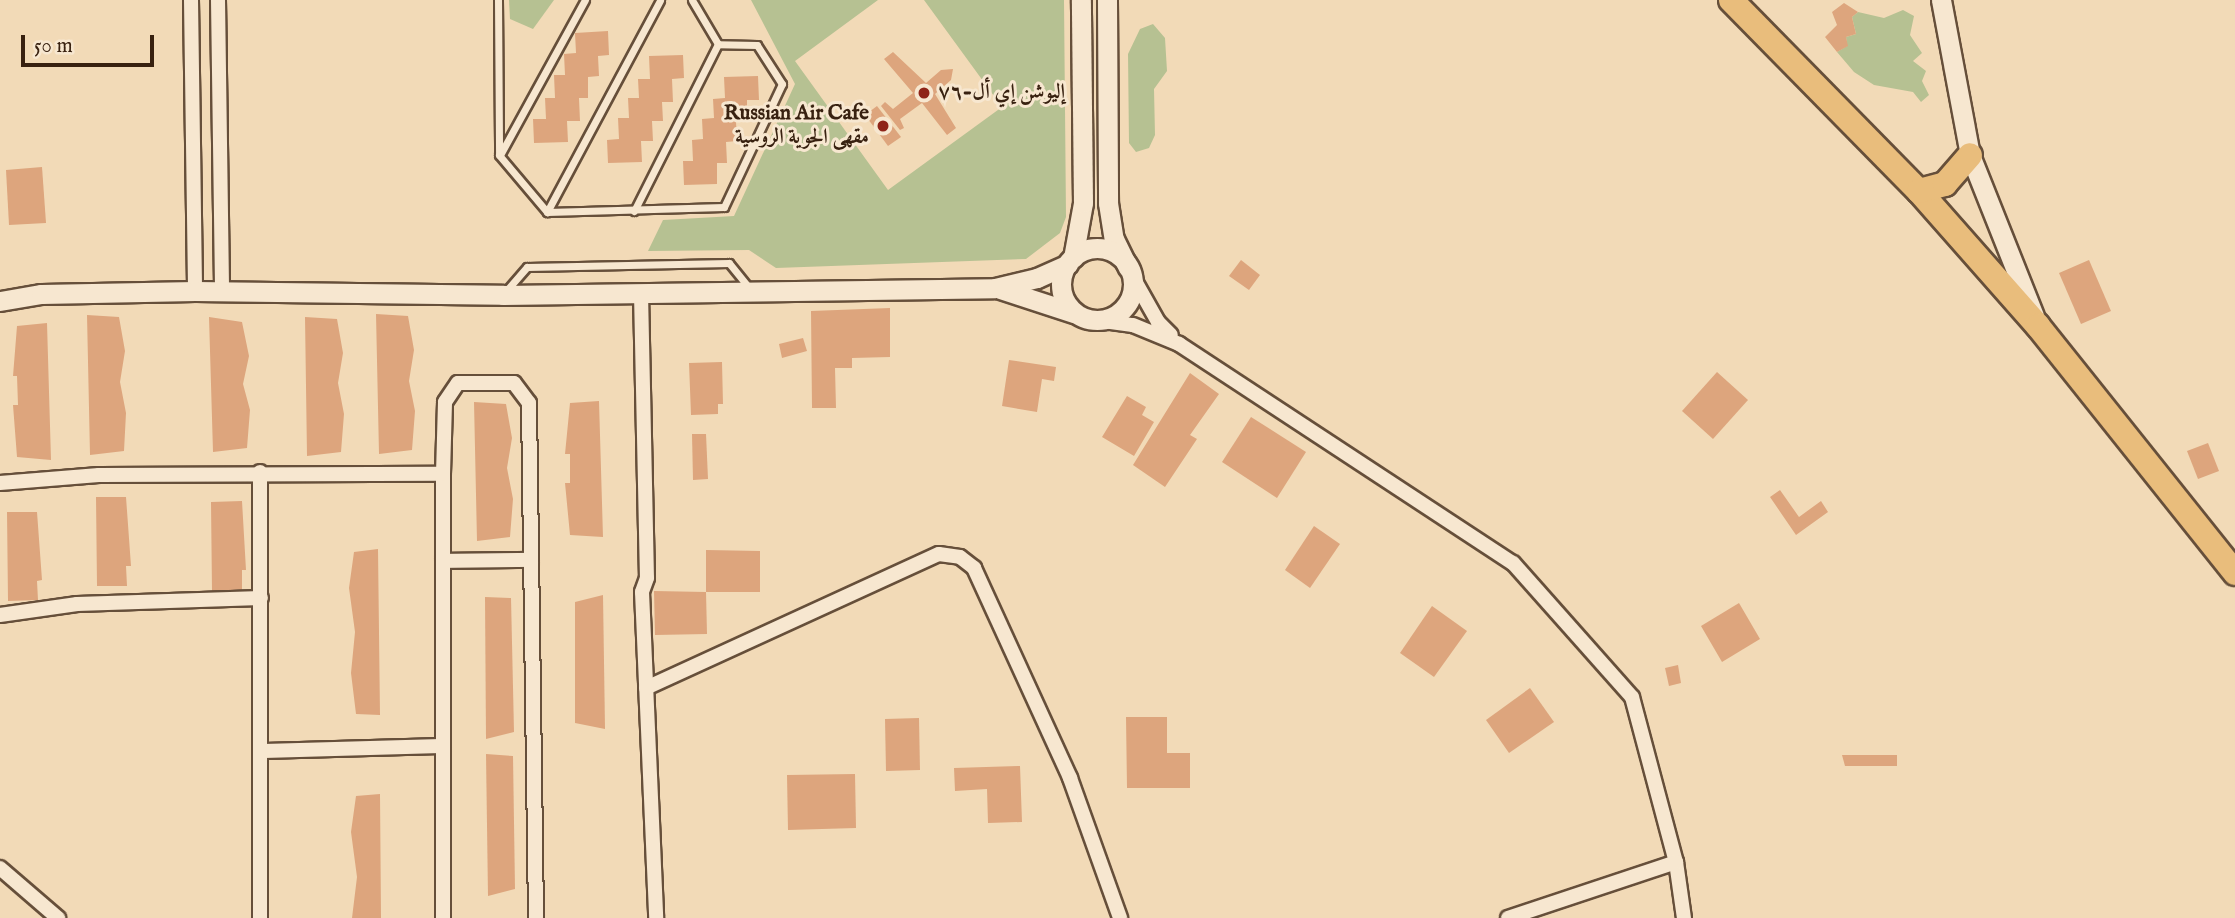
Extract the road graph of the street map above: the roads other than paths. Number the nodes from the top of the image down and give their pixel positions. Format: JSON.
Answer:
{"nodes":[{"id":1,"x":191,"y":0,"type":"edge"},
{"id":2,"x":218,"y":0,"type":"edge"},
{"id":3,"x":498,"y":0,"type":"edge"},
{"id":4,"x":585,"y":0,"type":"edge"},
{"id":5,"x":660,"y":0,"type":"edge"},
{"id":6,"x":692,"y":0,"type":"edge"},
{"id":7,"x":1081,"y":0,"type":"edge"},
{"id":8,"x":1107,"y":0,"type":"edge"},
{"id":9,"x":1731,"y":0,"type":"edge"},
{"id":10,"x":1941,"y":0,"type":"edge"},
{"id":11,"x":718,"y":44,"type":"junction"},
{"id":12,"x":499,"y":155,"type":"junction"},
{"id":13,"x":1970,"y":155,"type":"junction"},
{"id":14,"x":1919,"y":191,"type":"junction"},
{"id":15,"x":634,"y":211,"type":"junction"},
{"id":16,"x":547,"y":212,"type":"junction"},
{"id":17,"x":1070,"y":261,"type":"junction"},
{"id":18,"x":1130,"y":271,"type":"junction"},
{"id":19,"x":996,"y":288,"type":"junction"},
{"id":20,"x":195,"y":291,"type":"junction"},
{"id":21,"x":222,"y":291,"type":"junction"},
{"id":22,"x":641,"y":293,"type":"junction"},
{"id":23,"x":752,"y":293,"type":"junction"},
{"id":24,"x":503,"y":295,"type":"junction"},
{"id":25,"x":0,"y":301,"type":"edge"},
{"id":26,"x":1089,"y":318,"type":"junction"},
{"id":27,"x":2038,"y":326,"type":"junction"},
{"id":28,"x":1179,"y":344,"type":"junction"},
{"id":29,"x":260,"y":472,"type":"junction"},
{"id":30,"x":443,"y":474,"type":"junction"},
{"id":31,"x":0,"y":483,"type":"edge"},
{"id":32,"x":531,"y":560,"type":"junction"},
{"id":33,"x":443,"y":561,"type":"junction"},
{"id":34,"x":2235,"y":573,"type":"edge"},
{"id":35,"x":261,"y":598,"type":"junction"},
{"id":36,"x":0,"y":615,"type":"edge"},
{"id":37,"x":646,"y":688,"type":"junction"},
{"id":38,"x":443,"y":746,"type":"junction"},
{"id":39,"x":262,"y":751,"type":"junction"},
{"id":40,"x":1676,"y":862,"type":"junction"},
{"id":41,"x":0,"y":868,"type":"edge"},
{"id":42,"x":58,"y":918,"type":"edge"},
{"id":43,"x":260,"y":918,"type":"edge"},
{"id":44,"x":443,"y":918,"type":"edge"},
{"id":45,"x":536,"y":918,"type":"edge"},
{"id":46,"x":656,"y":918,"type":"edge"},
{"id":47,"x":1120,"y":918,"type":"edge"},
{"id":48,"x":1508,"y":918,"type":"edge"},
{"id":49,"x":1684,"y":918,"type":"edge"}],
"edges":[{"from":1,"to":20,"type":"street"},
{"from":2,"to":21,"type":"street"},
{"from":3,"to":12,"type":"lane"},
{"from":4,"to":12,"type":"lane"},
{"from":5,"to":16,"type":"lane"},
{"from":6,"to":11,"type":"lane"},
{"from":7,"to":17,"type":"street"},
{"from":8,"to":18,"type":"street"},
{"from":9,"to":14,"type":"highway"},
{"from":10,"to":13,"type":"street"},
{"from":11,"to":15,"type":"lane"},
{"from":11,"to":15,"type":"lane"},
{"from":12,"to":16,"type":"lane"},
{"from":13,"to":14,"type":"highway"},
{"from":13,"to":27,"type":"street"},
{"from":14,"to":27,"type":"highway"},
{"from":15,"to":16,"type":"lane"},
{"from":17,"to":18,"type":"street"},
{"from":17,"to":19,"type":"street"},
{"from":17,"to":26,"type":"street"},
{"from":18,"to":26,"type":"street"},
{"from":18,"to":28,"type":"street"},
{"from":19,"to":23,"type":"street"},
{"from":19,"to":26,"type":"street"},
{"from":20,"to":21,"type":"street"},
{"from":20,"to":25,"type":"street"},
{"from":21,"to":24,"type":"street"},
{"from":22,"to":23,"type":"street"},
{"from":22,"to":24,"type":"street"},
{"from":22,"to":37,"type":"street"},
{"from":23,"to":24,"type":"lane"},
{"from":26,"to":28,"type":"street"},
{"from":27,"to":34,"type":"highway"},
{"from":28,"to":40,"type":"street"},
{"from":29,"to":30,"type":"street"},
{"from":29,"to":31,"type":"street"},
{"from":29,"to":35,"type":"street"},
{"from":30,"to":32,"type":"street"},
{"from":30,"to":33,"type":"street"},
{"from":32,"to":33,"type":"street"},
{"from":32,"to":45,"type":"street"},
{"from":33,"to":38,"type":"street"},
{"from":35,"to":36,"type":"street"},
{"from":35,"to":39,"type":"street"},
{"from":37,"to":46,"type":"street"},
{"from":37,"to":47,"type":"street"},
{"from":38,"to":39,"type":"street"},
{"from":38,"to":44,"type":"street"},
{"from":39,"to":43,"type":"street"},
{"from":40,"to":48,"type":"street"},
{"from":40,"to":49,"type":"street"},
{"from":41,"to":42,"type":"street"}]}
